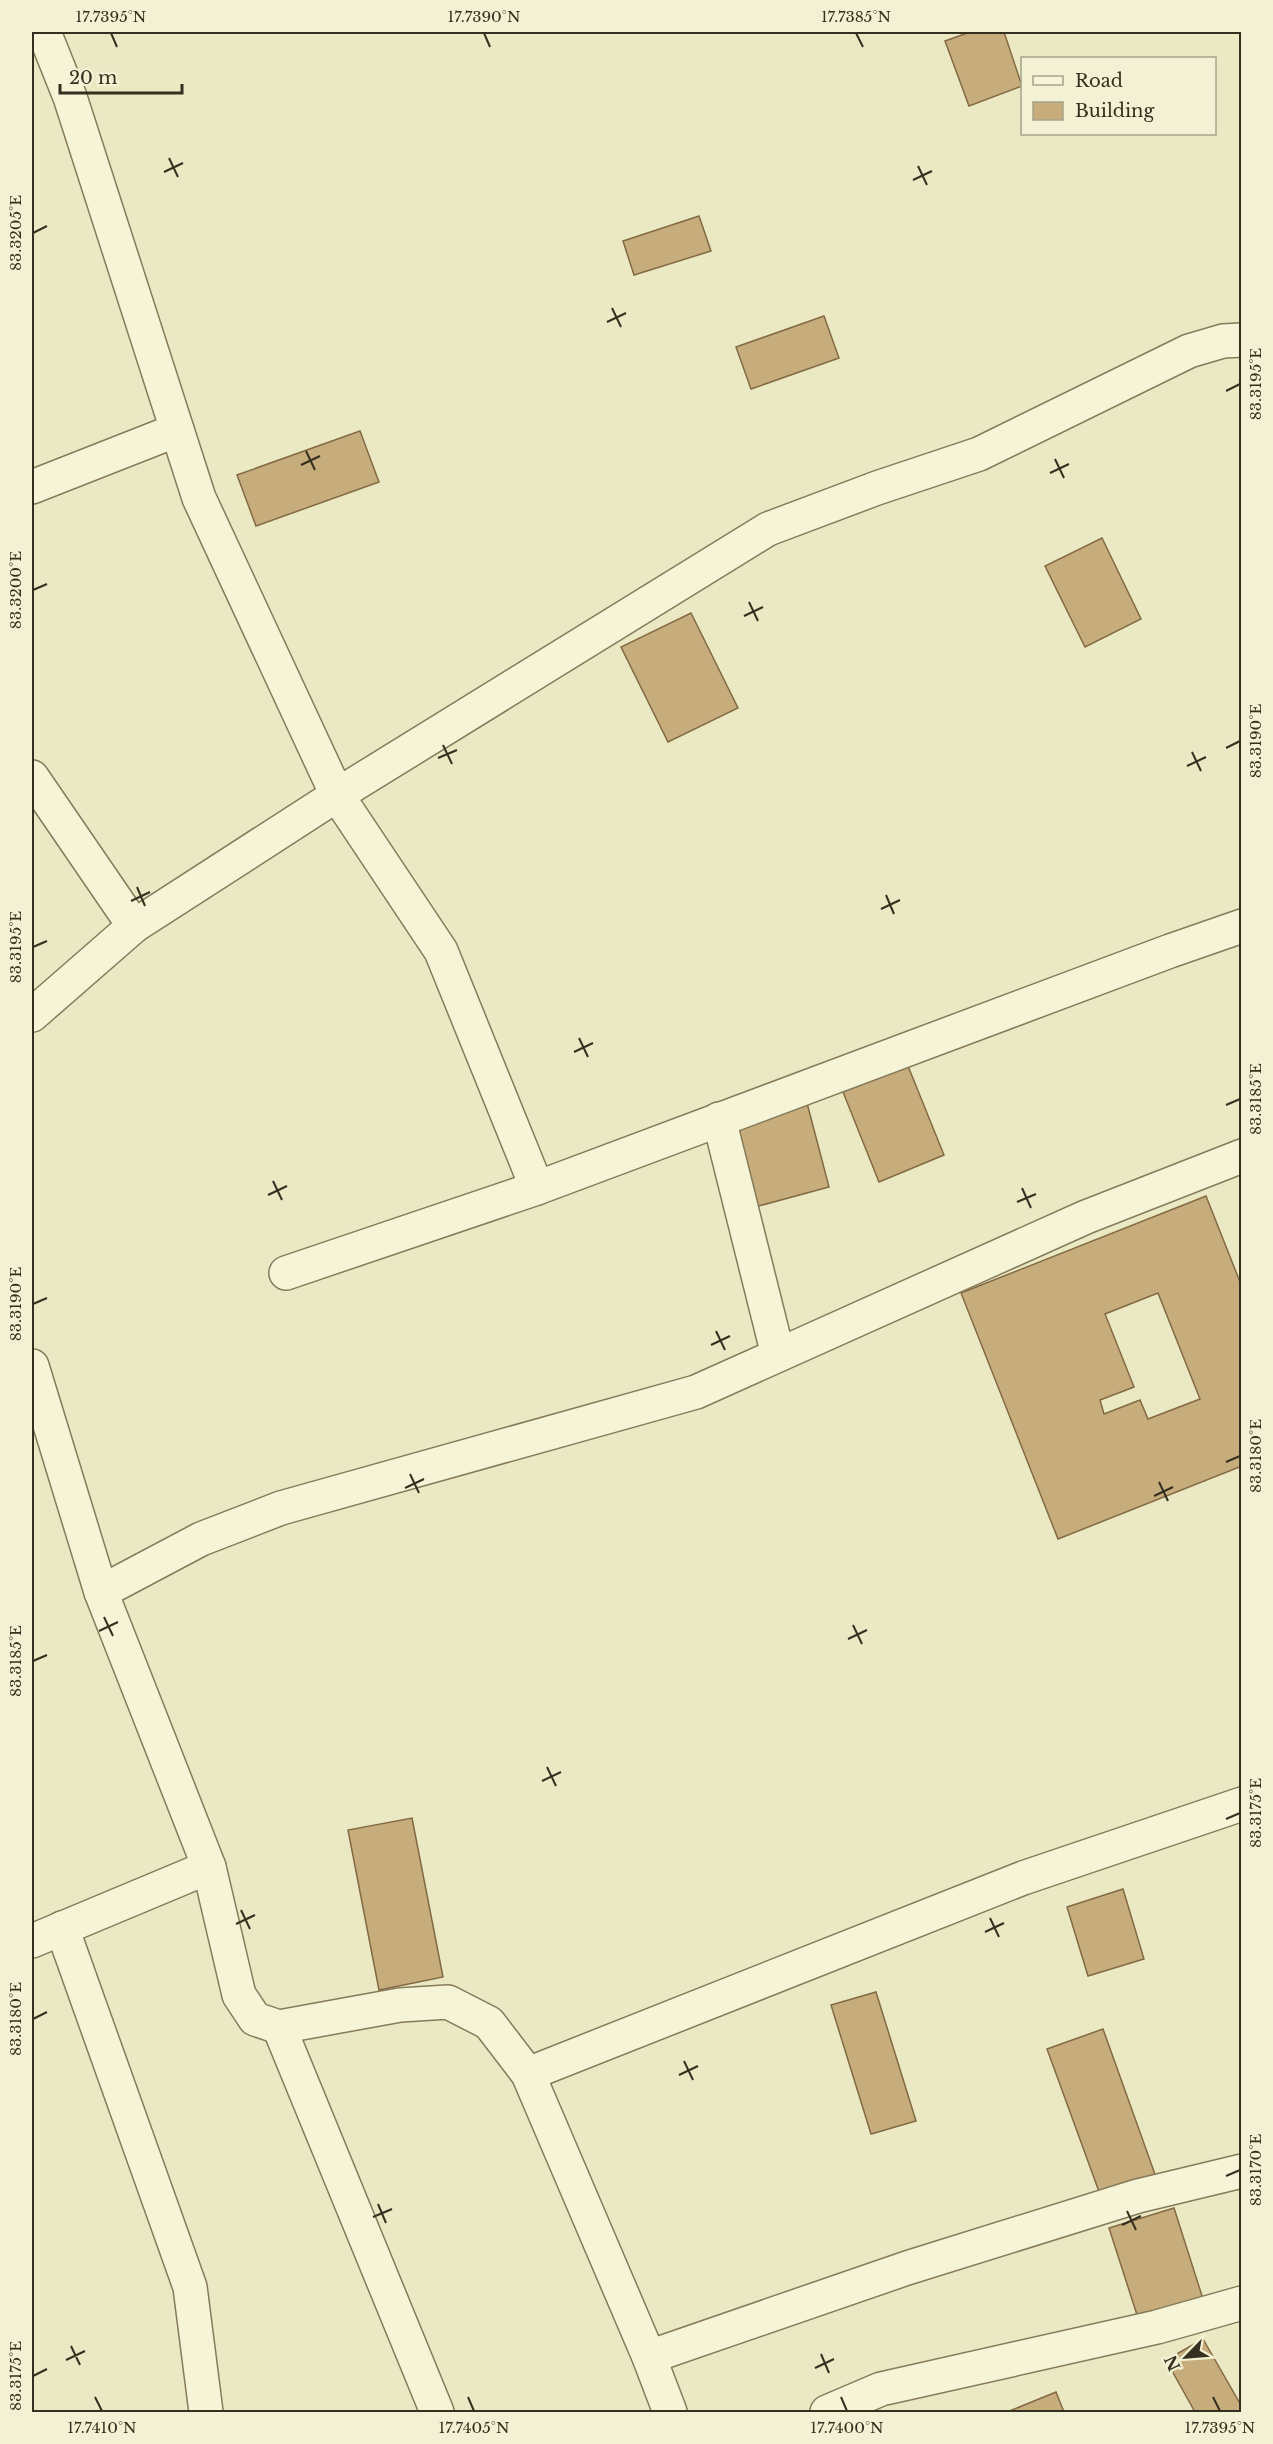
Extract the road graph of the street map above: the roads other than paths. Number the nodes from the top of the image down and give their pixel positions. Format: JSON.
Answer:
{"nodes":[{"id":1,"x":44,"y":32,"type":"edge"},
{"id":2,"x":1242,"y":340,"type":"edge"},
{"id":3,"x":177,"y":430,"type":"junction"},
{"id":4,"x":32,"y":487,"type":"edge"},
{"id":5,"x":32,"y":777,"type":"edge"},
{"id":6,"x":337,"y":795,"type":"junction"},
{"id":7,"x":134,"y":926,"type":"junction"},
{"id":8,"x":1242,"y":927,"type":"edge"},
{"id":9,"x":32,"y":1015,"type":"edge"},
{"id":10,"x":719,"y":1119,"type":"junction"},
{"id":11,"x":1242,"y":1156,"type":"edge"},
{"id":12,"x":537,"y":1188,"type":"junction"},
{"id":13,"x":286,"y":1274,"type":"dead end"},
{"id":14,"x":778,"y":1355,"type":"junction"},
{"id":15,"x":32,"y":1366,"type":"edge"},
{"id":16,"x":101,"y":1592,"type":"junction"},
{"id":17,"x":1242,"y":1804,"type":"edge"},
{"id":18,"x":209,"y":1867,"type":"junction"},
{"id":19,"x":62,"y":1928,"type":"junction"},
{"id":20,"x":32,"y":1941,"type":"edge"},
{"id":21,"x":279,"y":2027,"type":"junction"},
{"id":22,"x":528,"y":2074,"type":"junction"},
{"id":23,"x":1242,"y":2171,"type":"edge"},
{"id":24,"x":1242,"y":2303,"type":"edge"},
{"id":25,"x":649,"y":2357,"type":"junction"},
{"id":26,"x":206,"y":2412,"type":"edge"},
{"id":27,"x":438,"y":2412,"type":"edge"},
{"id":28,"x":670,"y":2412,"type":"edge"},
{"id":29,"x":827,"y":2412,"type":"edge"}],
"edges":[{"from":1,"to":3,"type":"street"},
{"from":2,"to":6,"type":"street"},
{"from":3,"to":4,"type":"street"},
{"from":3,"to":6,"type":"street"},
{"from":5,"to":7,"type":"street"},
{"from":6,"to":7,"type":"street"},
{"from":6,"to":12,"type":"street"},
{"from":7,"to":9,"type":"street"},
{"from":8,"to":10,"type":"street"},
{"from":10,"to":12,"type":"street"},
{"from":10,"to":14,"type":"street"},
{"from":11,"to":14,"type":"street"},
{"from":12,"to":13,"type":"street"},
{"from":14,"to":16,"type":"street"},
{"from":15,"to":16,"type":"street"},
{"from":16,"to":18,"type":"street"},
{"from":17,"to":22,"type":"street"},
{"from":18,"to":19,"type":"street"},
{"from":18,"to":21,"type":"street"},
{"from":19,"to":20,"type":"street"},
{"from":19,"to":26,"type":"street"},
{"from":21,"to":22,"type":"street"},
{"from":21,"to":27,"type":"street"},
{"from":22,"to":25,"type":"street"},
{"from":23,"to":25,"type":"street"},
{"from":24,"to":29,"type":"street"},
{"from":25,"to":28,"type":"street"}]}
